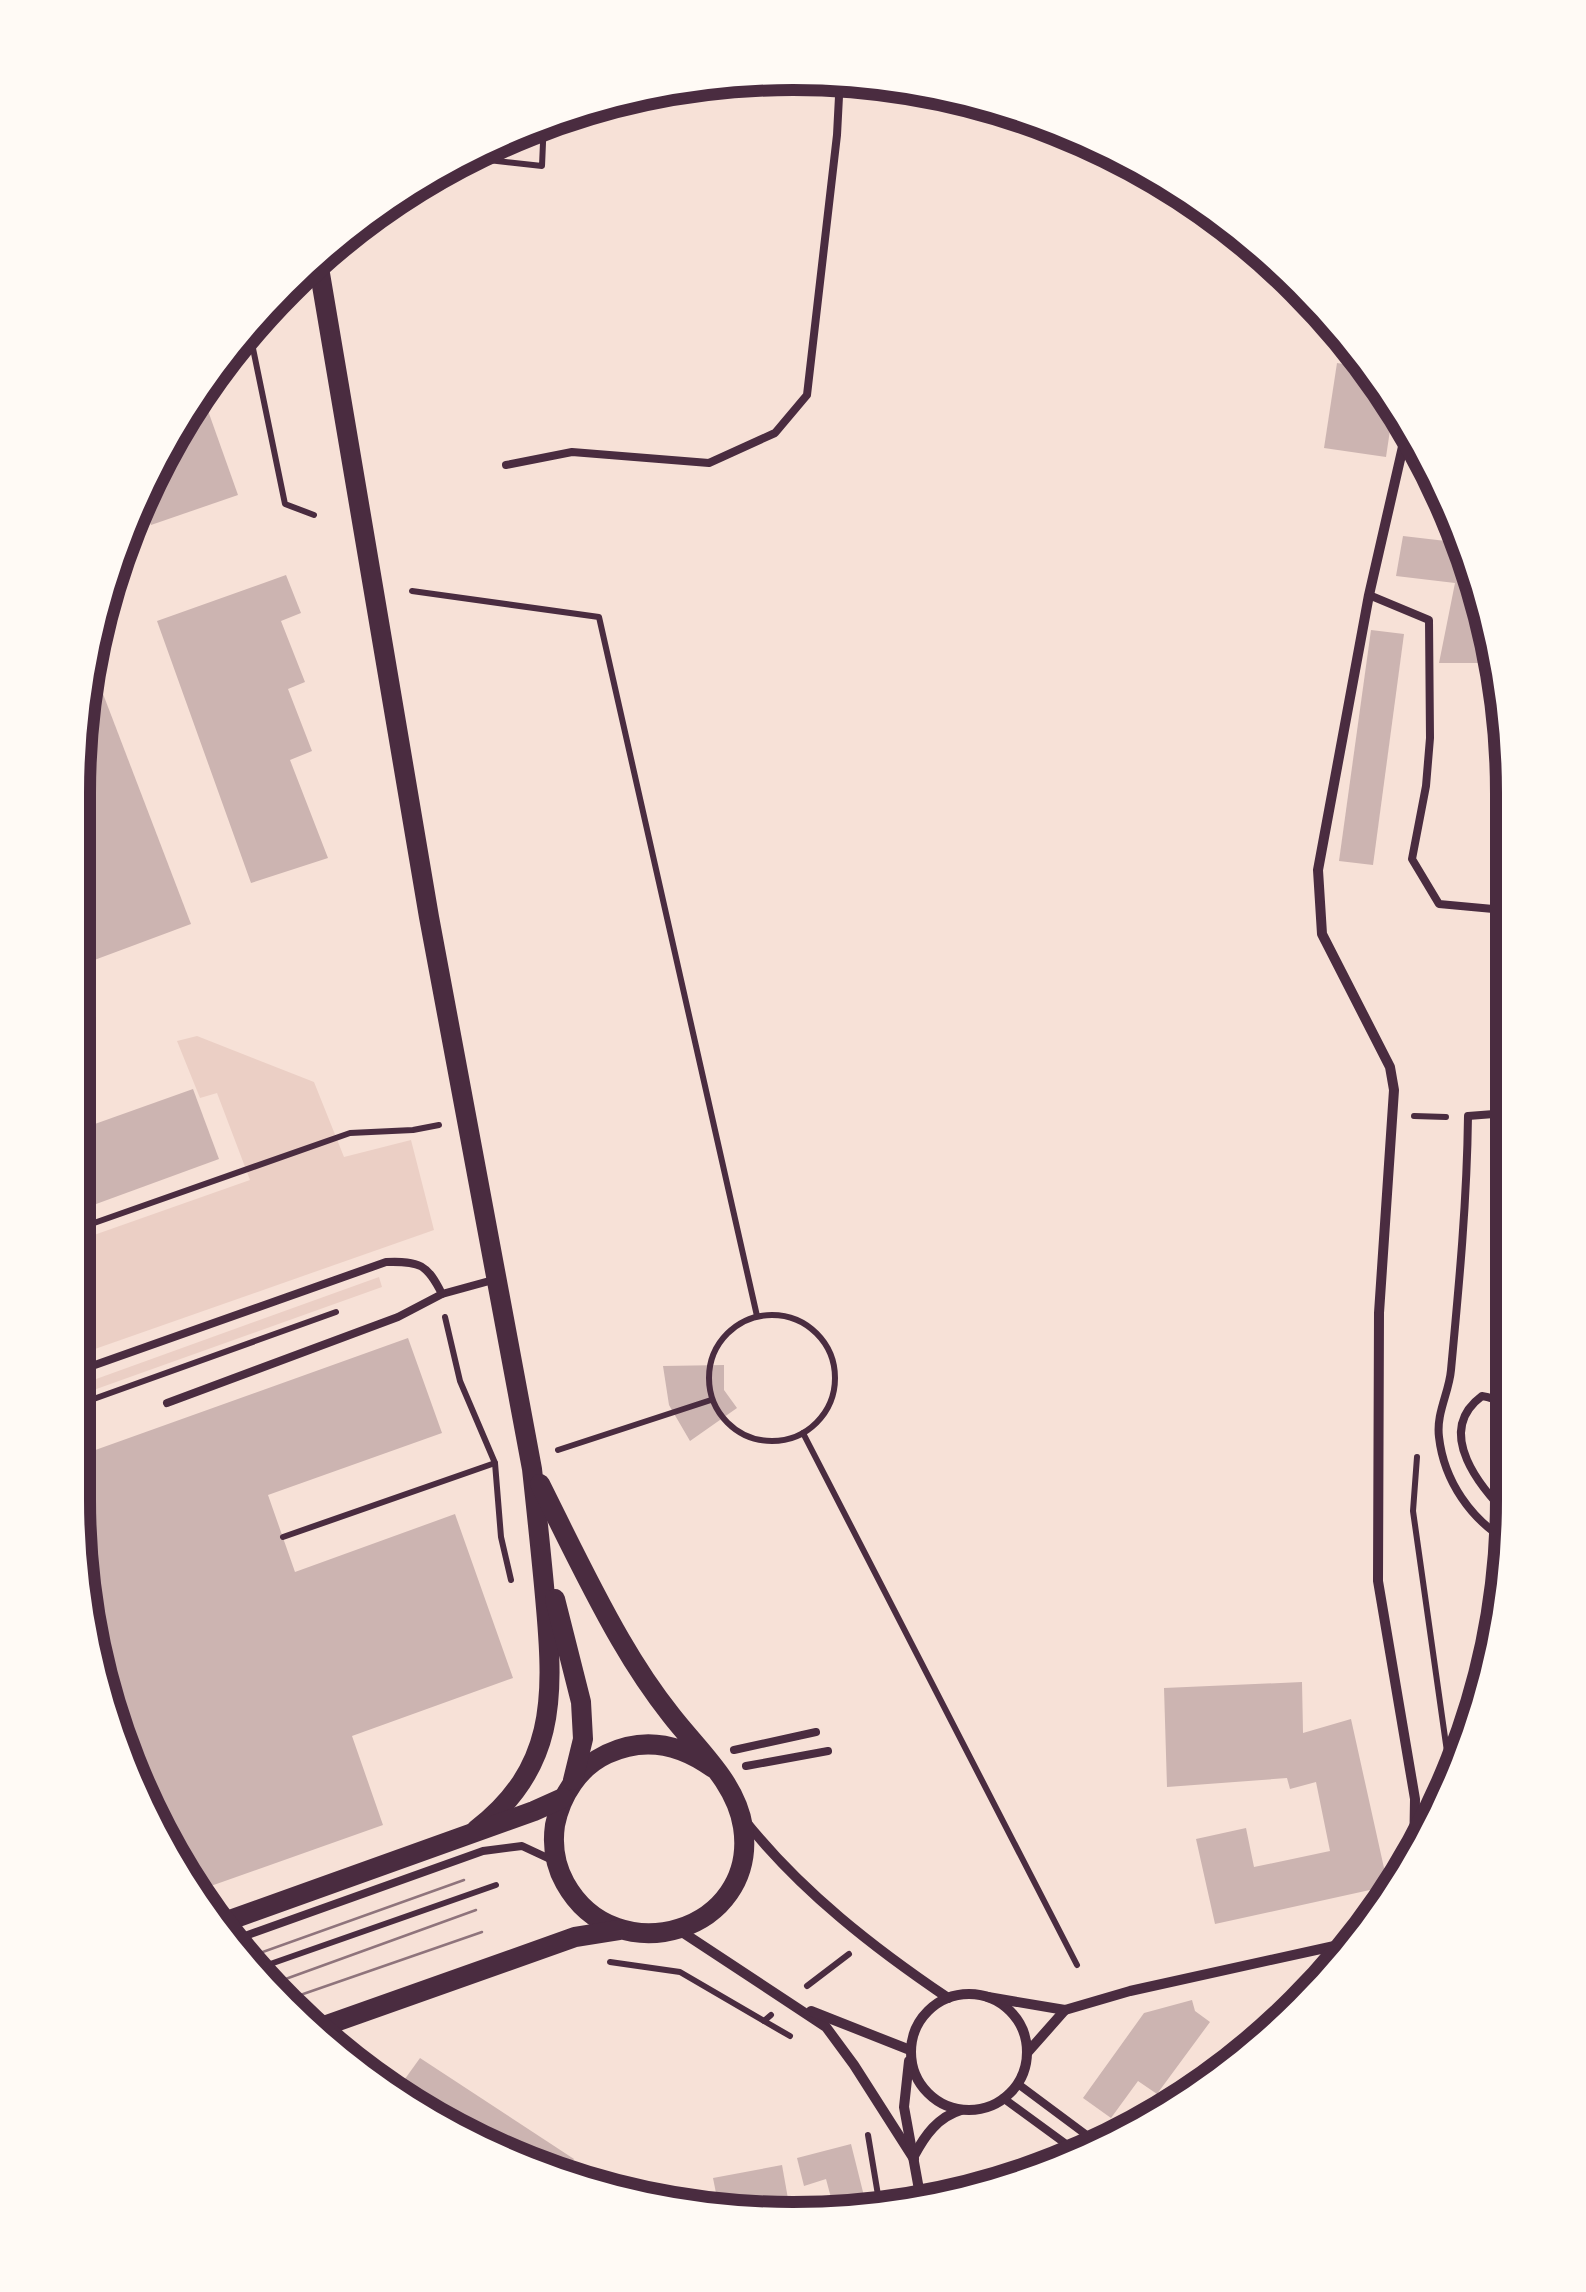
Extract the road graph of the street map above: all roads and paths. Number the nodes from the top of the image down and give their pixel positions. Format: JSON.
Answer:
{"nodes":[{"id":1,"x":839,"y":92,"type":"edge"},
{"id":2,"x":543,"y":136,"type":"edge"},
{"id":3,"x":487,"y":160,"type":"edge"},
{"id":4,"x":320,"y":273,"type":"edge"},
{"id":5,"x":252,"y":344,"type":"edge"},
{"id":6,"x":1404,"y":445,"type":"edge"},
{"id":7,"x":506,"y":465,"type":"dead end"},
{"id":8,"x":314,"y":515,"type":"dead end"},
{"id":9,"x":412,"y":591,"type":"dead end"},
{"id":10,"x":1369,"y":595,"type":"junction"},
{"id":11,"x":1496,"y":909,"type":"edge"},
{"id":12,"x":1392,"y":1114,"type":"junction"},
{"id":13,"x":1496,"y":1115,"type":"edge"},
{"id":14,"x":1468,"y":1116,"type":"junction"},
{"id":15,"x":466,"y":1119,"type":"junction"},
{"id":16,"x":90,"y":1224,"type":"edge"},
{"id":17,"x":494,"y":1280,"type":"junction"},
{"id":18,"x":442,"y":1294,"type":"junction"},
{"id":19,"x":426,"y":1300,"type":"junction"},
{"id":20,"x":342,"y":1310,"type":"dead end"},
{"id":21,"x":757,"y":1316,"type":"junction"},
{"id":22,"x":90,"y":1366,"type":"edge"},
{"id":23,"x":90,"y":1400,"type":"edge"},
{"id":24,"x":712,"y":1400,"type":"junction"},
{"id":25,"x":1496,"y":1401,"type":"edge"},
{"id":26,"x":167,"y":1403,"type":"dead end"},
{"id":27,"x":1439,"y":1426,"type":"junction"},
{"id":28,"x":803,"y":1433,"type":"junction"},
{"id":29,"x":558,"y":1450,"type":"dead end"},
{"id":30,"x":495,"y":1463,"type":"junction"},
{"id":31,"x":532,"y":1469,"type":"junction"},
{"id":32,"x":1496,"y":1502,"type":"edge"},
{"id":33,"x":1495,"y":1533,"type":"edge"},
{"id":34,"x":284,"y":1537,"type":"dead end"},
{"id":35,"x":541,"y":1544,"type":"junction"},
{"id":36,"x":514,"y":1590,"type":"dead end"},
{"id":37,"x":816,"y":1732,"type":"dead end"},
{"id":38,"x":734,"y":1750,"type":"dead end"},
{"id":39,"x":828,"y":1751,"type":"dead end"},
{"id":40,"x":1447,"y":1755,"type":"edge"},
{"id":41,"x":746,"y":1766,"type":"dead end"},
{"id":42,"x":713,"y":1768,"type":"junction"},
{"id":43,"x":568,"y":1791,"type":"junction"},
{"id":44,"x":741,"y":1815,"type":"junction"},
{"id":45,"x":1415,"y":1827,"type":"edge"},
{"id":46,"x":476,"y":1830,"type":"junction"},
{"id":47,"x":556,"y":1862,"type":"junction"},
{"id":48,"x":496,"y":1885,"type":"dead end"},
{"id":49,"x":230,"y":1920,"type":"edge"},
{"id":50,"x":621,"y":1930,"type":"junction"},
{"id":51,"x":678,"y":1930,"type":"junction"},
{"id":52,"x":243,"y":1937,"type":"edge"},
{"id":53,"x":1335,"y":1947,"type":"edge"},
{"id":54,"x":854,"y":1950,"type":"dead end"},
{"id":55,"x":604,"y":1960,"type":"dead end"},
{"id":56,"x":1077,"y":1964,"type":"dead end"},
{"id":57,"x":267,"y":1966,"type":"edge"},
{"id":58,"x":804,"y":1988,"type":"dead end"},
{"id":59,"x":988,"y":1997,"type":"junction"},
{"id":60,"x":948,"y":1998,"type":"junction"},
{"id":61,"x":800,"y":2008,"type":"junction"},
{"id":62,"x":1065,"y":2010,"type":"junction"},
{"id":63,"x":326,"y":2025,"type":"edge"},
{"id":64,"x":793,"y":2038,"type":"dead end"},
{"id":65,"x":910,"y":2050,"type":"junction"},
{"id":66,"x":1028,"y":2053,"type":"junction"},
{"id":67,"x":1018,"y":2084,"type":"junction"},
{"id":68,"x":1004,"y":2098,"type":"junction"},
{"id":69,"x":962,"y":2110,"type":"junction"},
{"id":70,"x":864,"y":2119,"type":"dead end"},
{"id":71,"x":1089,"y":2137,"type":"edge"},
{"id":72,"x":1067,"y":2146,"type":"edge"},
{"id":73,"x":914,"y":2158,"type":"junction"},
{"id":74,"x":919,"y":2190,"type":"edge"},
{"id":75,"x":878,"y":2197,"type":"edge"}],
"edges":[{"from":1,"to":7,"type":"lane"},
{"from":2,"to":3,"type":"path"},
{"from":4,"to":15,"type":"main road"},
{"from":5,"to":8,"type":"path"},
{"from":6,"to":10,"type":"street"},
{"from":9,"to":21,"type":"path"},
{"from":10,"to":11,"type":"lane"},
{"from":10,"to":12,"type":"street"},
{"from":12,"to":14,"type":"path"},
{"from":12,"to":45,"type":"street"},
{"from":13,"to":14,"type":"lane"},
{"from":14,"to":27,"type":"lane"},
{"from":15,"to":16,"type":"path"},
{"from":15,"to":17,"type":"main road"},
{"from":17,"to":18,"type":"lane"},
{"from":17,"to":31,"type":"main road"},
{"from":18,"to":19,"type":"lane"},
{"from":18,"to":22,"type":"lane"},
{"from":19,"to":26,"type":"lane"},
{"from":19,"to":30,"type":"path"},
{"from":20,"to":23,"type":"path"},
{"from":21,"to":24,"type":"path"},
{"from":21,"to":28,"type":"path"},
{"from":24,"to":28,"type":"path"},
{"from":24,"to":29,"type":"path"},
{"from":25,"to":32,"type":"lane"},
{"from":27,"to":33,"type":"lane"},
{"from":27,"to":40,"type":"path"},
{"from":28,"to":56,"type":"path"},
{"from":30,"to":34,"type":"path"},
{"from":30,"to":36,"type":"path"},
{"from":31,"to":35,"type":"main road"},
{"from":31,"to":42,"type":"main road"},
{"from":35,"to":43,"type":"main road"},
{"from":35,"to":46,"type":"main road"},
{"from":37,"to":38,"type":"lane"},
{"from":39,"to":41,"type":"lane"},
{"from":42,"to":43,"type":"main road"},
{"from":42,"to":44,"type":"main road"},
{"from":43,"to":46,"type":"main road"},
{"from":43,"to":47,"type":"main road"},
{"from":44,"to":51,"type":"main road"},
{"from":44,"to":60,"type":"street"},
{"from":46,"to":49,"type":"main road"},
{"from":47,"to":50,"type":"main road"},
{"from":47,"to":52,"type":"lane"},
{"from":48,"to":57,"type":"path"},
{"from":50,"to":51,"type":"main road"},
{"from":50,"to":63,"type":"main road"},
{"from":51,"to":61,"type":"street"},
{"from":53,"to":62,"type":"street"},
{"from":54,"to":58,"type":"path"},
{"from":55,"to":64,"type":"path"},
{"from":59,"to":60,"type":"street"},
{"from":59,"to":62,"type":"street"},
{"from":59,"to":66,"type":"street"},
{"from":60,"to":65,"type":"street"},
{"from":61,"to":65,"type":"street"},
{"from":61,"to":73,"type":"street"},
{"from":62,"to":66,"type":"street"},
{"from":65,"to":69,"type":"street"},
{"from":65,"to":73,"type":"street"},
{"from":66,"to":67,"type":"street"},
{"from":67,"to":68,"type":"street"},
{"from":67,"to":71,"type":"lane"},
{"from":68,"to":69,"type":"street"},
{"from":68,"to":72,"type":"lane"},
{"from":69,"to":73,"type":"street"},
{"from":70,"to":75,"type":"path"},
{"from":73,"to":74,"type":"street"}]}
